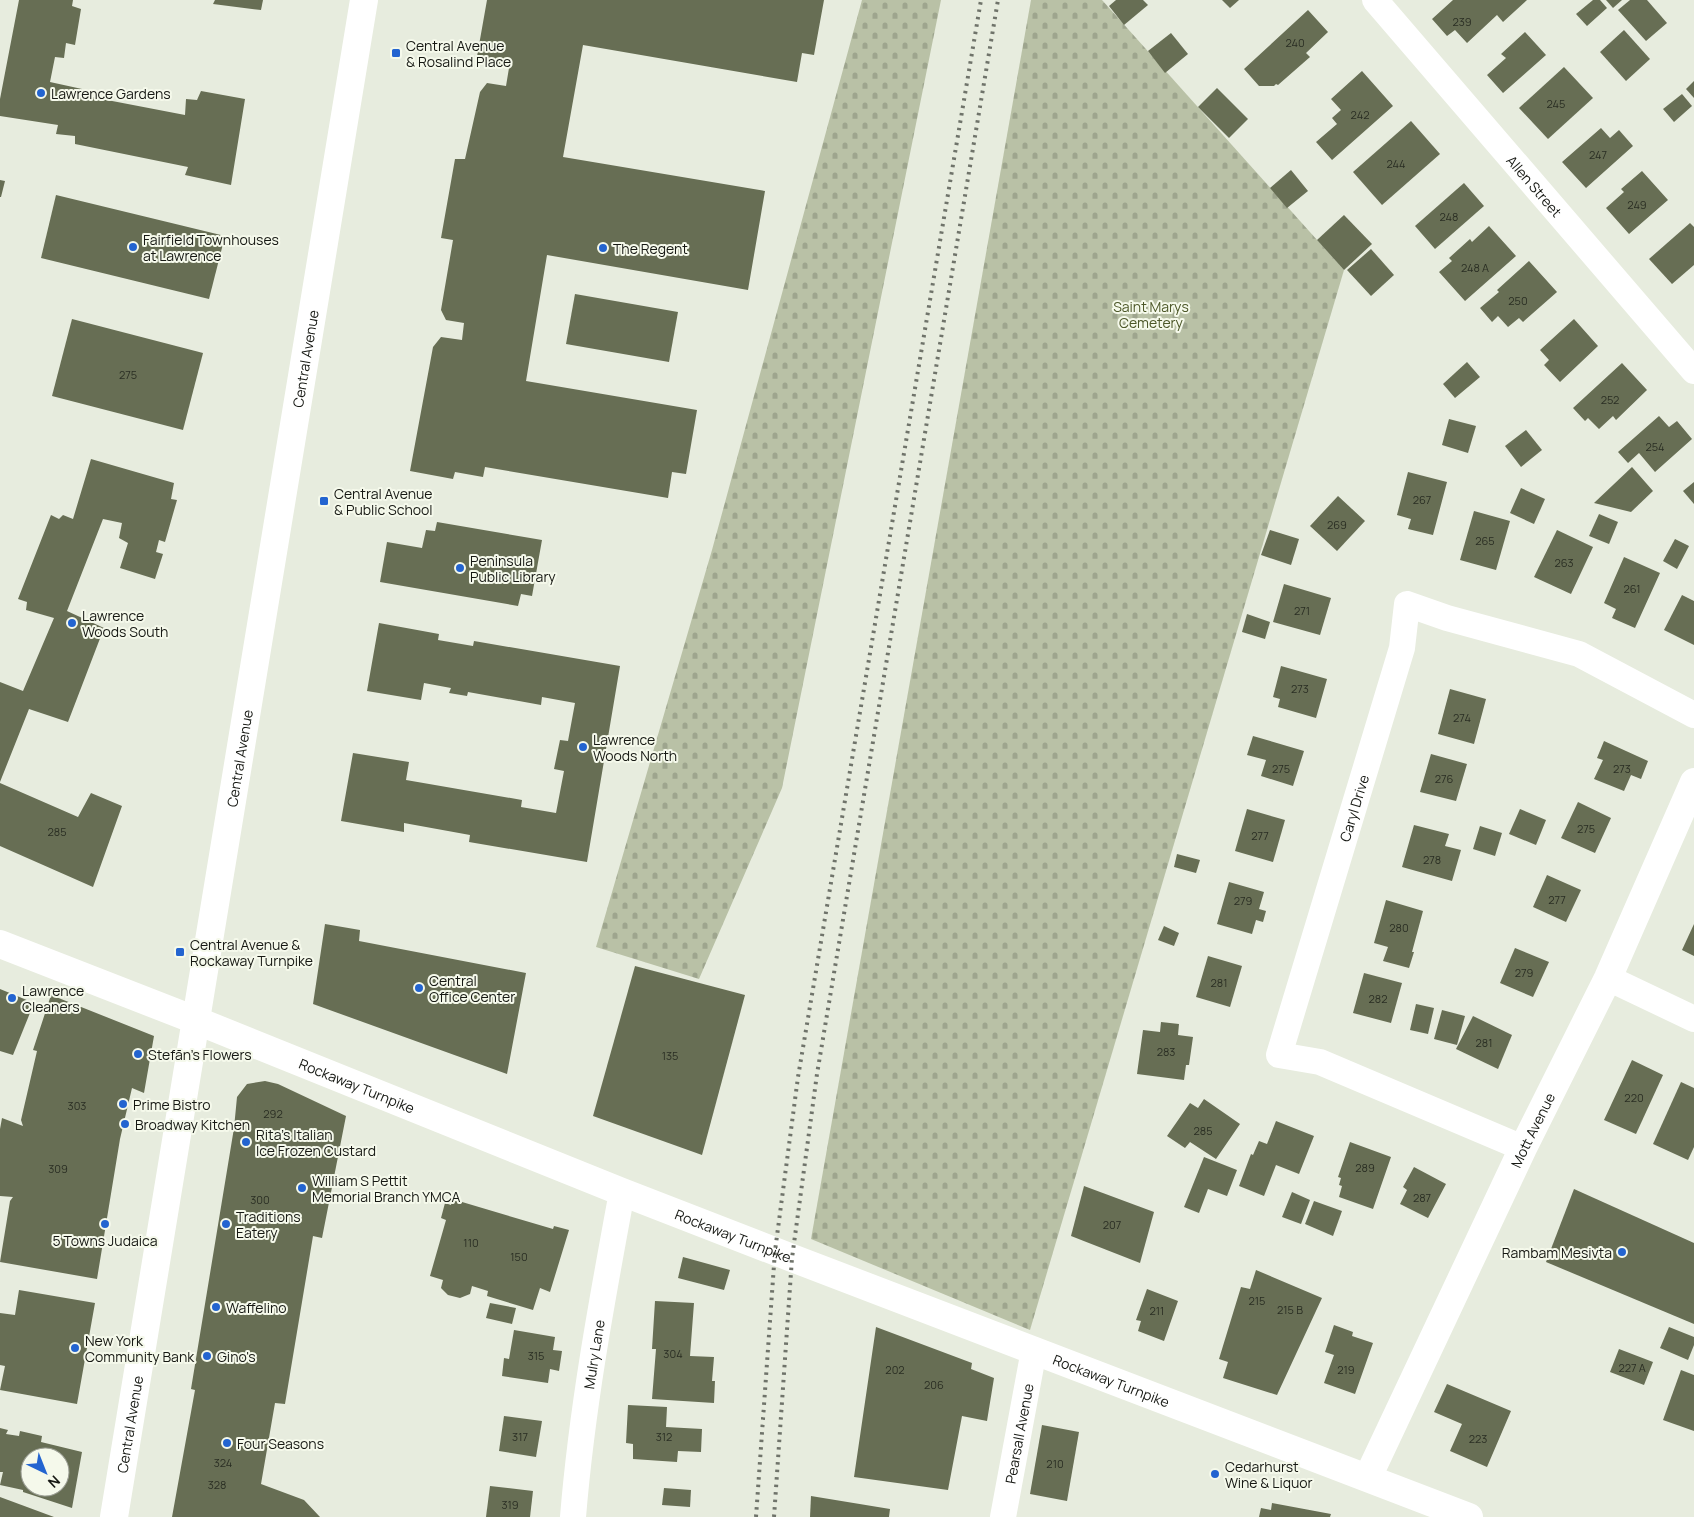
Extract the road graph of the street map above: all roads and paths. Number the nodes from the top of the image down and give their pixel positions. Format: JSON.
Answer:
{"nodes":[{"id":1,"x":364,"y":0,"type":"edge"},
{"id":2,"x":1375,"y":0,"type":"edge"},
{"id":3,"x":1694,"y":371,"type":"edge"},
{"id":4,"x":1694,"y":715,"type":"edge"},
{"id":5,"x":1694,"y":782,"type":"edge"},
{"id":6,"x":0,"y":944,"type":"edge"},
{"id":7,"x":1608,"y":978,"type":"junction"},
{"id":8,"x":1694,"y":1019,"type":"edge"},
{"id":9,"x":195,"y":1020,"type":"junction"},
{"id":10,"x":1523,"y":1148,"type":"junction"},
{"id":11,"x":622,"y":1192,"type":"junction"},
{"id":12,"x":1034,"y":1350,"type":"junction"},
{"id":13,"x":1368,"y":1477,"type":"junction"},
{"id":14,"x":114,"y":1517,"type":"edge"},
{"id":15,"x":573,"y":1517,"type":"edge"},
{"id":16,"x":1003,"y":1517,"type":"edge"},
{"id":17,"x":1470,"y":1517,"type":"edge"}],
"edges":[{"from":1,"to":9,"type":"street","name":"Central Avenue"},
{"from":2,"to":3,"type":"street","name":"Allen Street"},
{"from":4,"to":10,"type":"street","name":"Caryl Drive"},
{"from":5,"to":7,"type":"street","name":"Mott Avenue"},
{"from":6,"to":9,"type":"street","name":"Rockaway Turnpike"},
{"from":7,"to":8,"type":"street"},
{"from":7,"to":10,"type":"street","name":"Mott Avenue"},
{"from":9,"to":11,"type":"street","name":"Rockaway Turnpike"},
{"from":9,"to":14,"type":"street","name":"Central Avenue"},
{"from":10,"to":13,"type":"street","name":"Mott Avenue"},
{"from":11,"to":12,"type":"street","name":"Rockaway Turnpike"},
{"from":11,"to":15,"type":"street","name":"Mulry Lane"},
{"from":12,"to":13,"type":"street","name":"Rockaway Turnpike"},
{"from":12,"to":16,"type":"street","name":"Pearsall Avenue"},
{"from":13,"to":17,"type":"street","name":"Rockaway Turnpike"}]}
